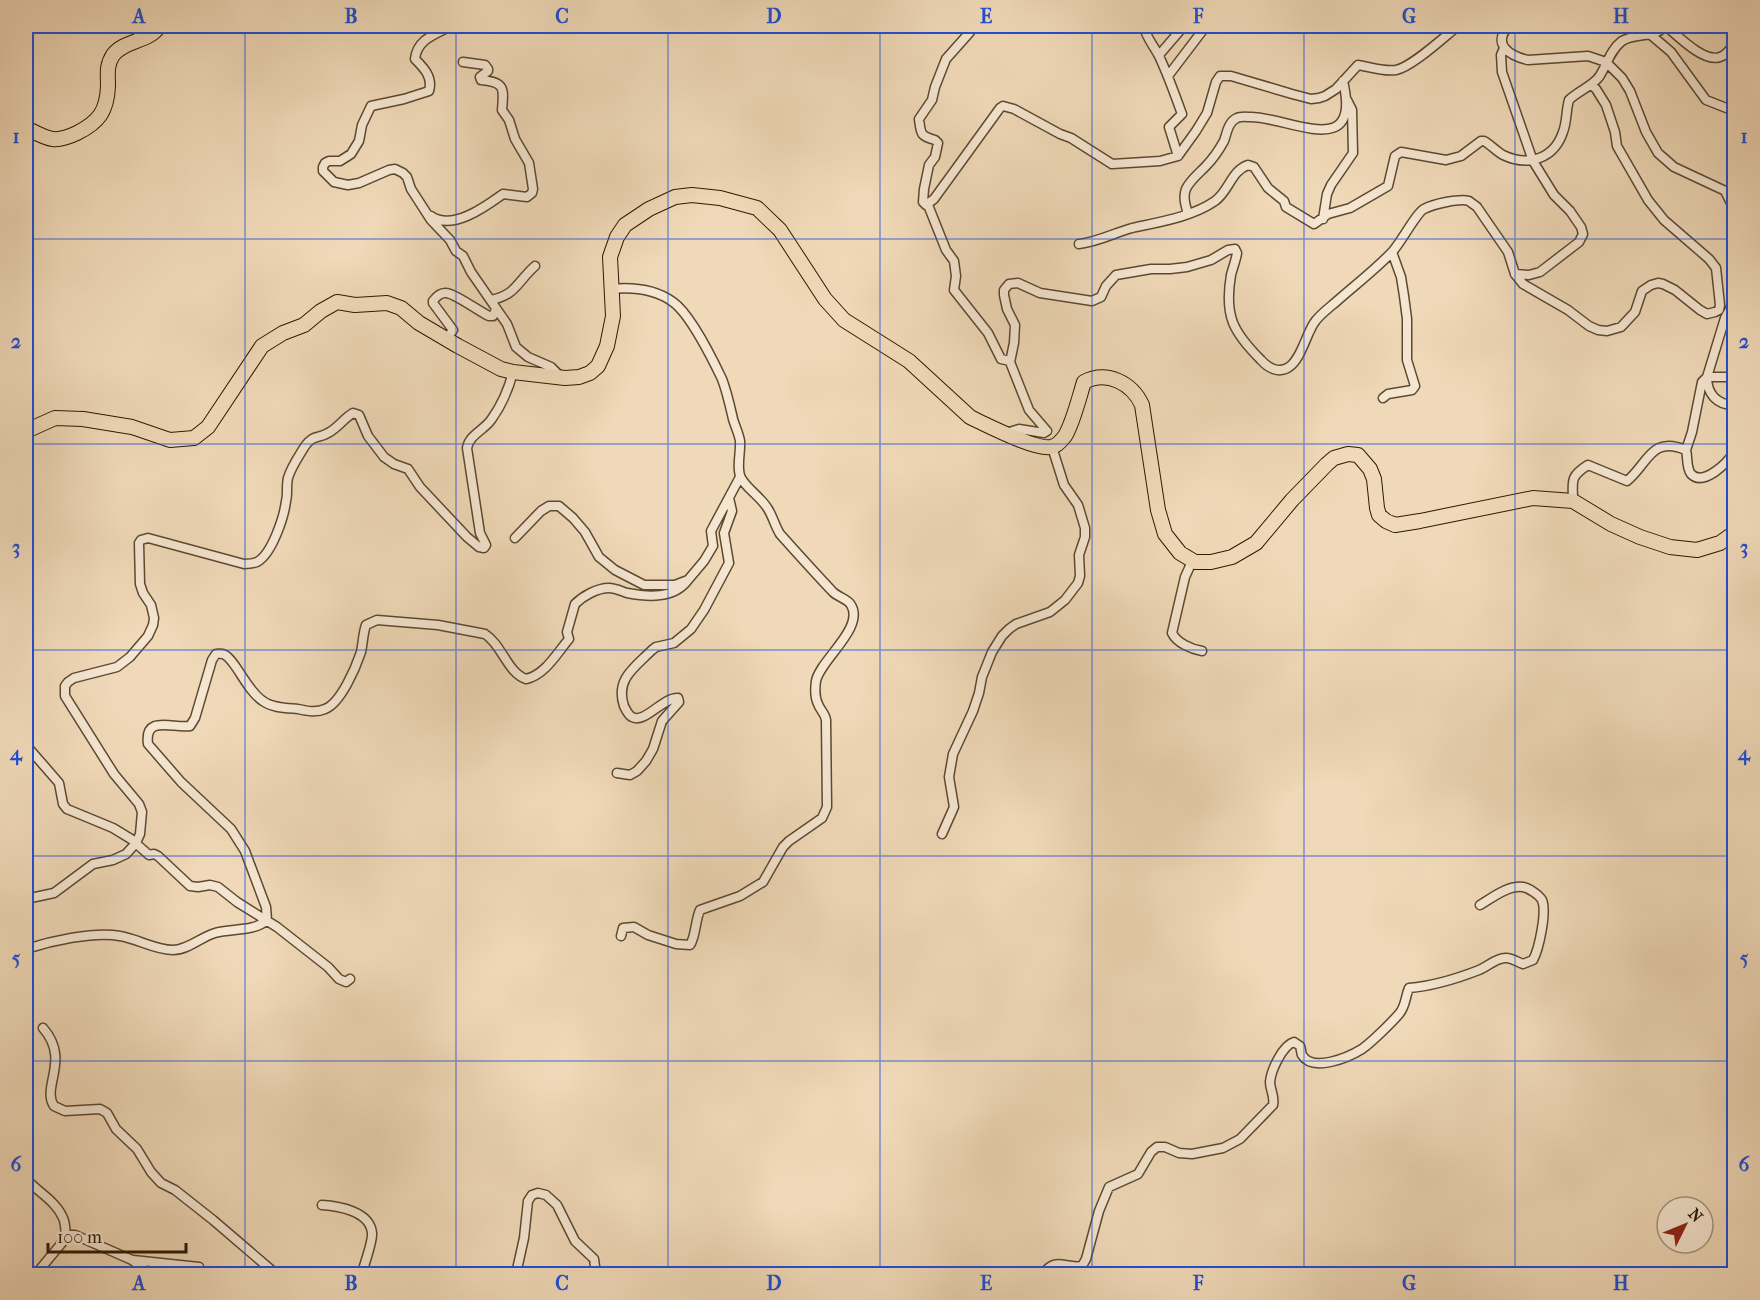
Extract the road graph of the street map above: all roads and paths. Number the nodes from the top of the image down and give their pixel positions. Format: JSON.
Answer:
{"nodes":[{"id":1,"x":159,"y":26,"type":"edge"},
{"id":2,"x":451,"y":26,"type":"edge"},
{"id":3,"x":968,"y":26,"type":"edge"},
{"id":4,"x":1144,"y":26,"type":"edge"},
{"id":5,"x":1184,"y":26,"type":"edge"},
{"id":6,"x":1206,"y":26,"type":"edge"},
{"id":7,"x":1458,"y":26,"type":"edge"},
{"id":8,"x":1488,"y":26,"type":"edge"},
{"id":9,"x":1666,"y":26,"type":"edge"},
{"id":10,"x":1681,"y":26,"type":"edge"},
{"id":11,"x":1507,"y":28,"type":"edge"},
{"id":12,"x":1651,"y":35,"type":"junction"},
{"id":13,"x":1734,"y":44,"type":"edge"},
{"id":14,"x":1504,"y":48,"type":"junction"},
{"id":15,"x":1159,"y":55,"type":"junction"},
{"id":16,"x":463,"y":62,"type":"dead end"},
{"id":17,"x":1606,"y":62,"type":"junction"},
{"id":18,"x":1168,"y":76,"type":"junction"},
{"id":19,"x":1344,"y":81,"type":"junction"},
{"id":20,"x":1591,"y":85,"type":"junction"},
{"id":21,"x":1347,"y":100,"type":"junction"},
{"id":22,"x":1734,"y":111,"type":"edge"},
{"id":23,"x":26,"y":128,"type":"edge"},
{"id":24,"x":1178,"y":156,"type":"junction"},
{"id":25,"x":1533,"y":161,"type":"junction"},
{"id":26,"x":1722,"y":189,"type":"junction"},
{"id":27,"x":1734,"y":195,"type":"edge"},
{"id":28,"x":928,"y":205,"type":"junction"},
{"id":29,"x":1734,"y":209,"type":"edge"},
{"id":30,"x":1188,"y":213,"type":"junction"},
{"id":31,"x":429,"y":214,"type":"junction"},
{"id":32,"x":1323,"y":219,"type":"junction"},
{"id":33,"x":1080,"y":244,"type":"dead end"},
{"id":34,"x":1392,"y":252,"type":"junction"},
{"id":35,"x":535,"y":266,"type":"dead end"},
{"id":36,"x":1515,"y":274,"type":"junction"},
{"id":37,"x":611,"y":289,"type":"junction"},
{"id":38,"x":491,"y":300,"type":"junction"},
{"id":39,"x":1734,"y":302,"type":"edge"},
{"id":40,"x":496,"y":309,"type":"junction"},
{"id":41,"x":1725,"y":318,"type":"junction"},
{"id":42,"x":1734,"y":322,"type":"edge"},
{"id":43,"x":447,"y":338,"type":"junction"},
{"id":44,"x":1010,"y":361,"type":"junction"},
{"id":45,"x":513,"y":372,"type":"junction"},
{"id":46,"x":1734,"y":374,"type":"edge"},
{"id":47,"x":561,"y":377,"type":"junction"},
{"id":48,"x":1707,"y":377,"type":"junction"},
{"id":49,"x":1383,"y":398,"type":"dead end"},
{"id":50,"x":1734,"y":406,"type":"edge"},
{"id":51,"x":26,"y":431,"type":"edge"},
{"id":52,"x":1006,"y":433,"type":"junction"},
{"id":53,"x":1052,"y":447,"type":"junction"},
{"id":54,"x":1686,"y":450,"type":"junction"},
{"id":55,"x":1734,"y":452,"type":"edge"},
{"id":56,"x":740,"y":477,"type":"junction"},
{"id":57,"x":729,"y":498,"type":"junction"},
{"id":58,"x":1573,"y":501,"type":"junction"},
{"id":59,"x":1734,"y":533,"type":"edge"},
{"id":60,"x":515,"y":538,"type":"dead end"},
{"id":61,"x":1195,"y":562,"type":"junction"},
{"id":62,"x":688,"y":580,"type":"junction"},
{"id":63,"x":1202,"y":651,"type":"dead end"},
{"id":64,"x":26,"y":745,"type":"edge"},
{"id":65,"x":617,"y":773,"type":"dead end"},
{"id":66,"x":942,"y":834,"type":"dead end"},
{"id":67,"x":136,"y":843,"type":"junction"},
{"id":68,"x":26,"y":899,"type":"edge"},
{"id":69,"x":1480,"y":905,"type":"dead end"},
{"id":70,"x":267,"y":920,"type":"junction"},
{"id":71,"x":621,"y":936,"type":"dead end"},
{"id":72,"x":26,"y":949,"type":"edge"},
{"id":73,"x":350,"y":979,"type":"dead end"},
{"id":74,"x":43,"y":1028,"type":"dead end"},
{"id":75,"x":26,"y":1179,"type":"edge"},
{"id":76,"x":322,"y":1205,"type":"dead end"},
{"id":77,"x":1734,"y":1215,"type":"edge"},
{"id":78,"x":66,"y":1238,"type":"junction"},
{"id":79,"x":1734,"y":1239,"type":"edge"},
{"id":80,"x":132,"y":1260,"type":"junction"},
{"id":81,"x":199,"y":1267,"type":"dead end"},
{"id":82,"x":36,"y":1275,"type":"edge"},
{"id":83,"x":151,"y":1275,"type":"edge"},
{"id":84,"x":276,"y":1275,"type":"edge"},
{"id":85,"x":362,"y":1275,"type":"edge"},
{"id":86,"x":516,"y":1275,"type":"edge"},
{"id":87,"x":596,"y":1275,"type":"edge"},
{"id":88,"x":1043,"y":1275,"type":"edge"}],
"edges":[{"from":1,"to":23,"type":"main road"},
{"from":2,"to":31,"type":"street"},
{"from":3,"to":28,"type":"street"},
{"from":4,"to":15,"type":"street"},
{"from":5,"to":15,"type":"street"},
{"from":6,"to":18,"type":"street"},
{"from":7,"to":19,"type":"street"},
{"from":8,"to":11,"type":"street"},
{"from":9,"to":10,"type":"street"},
{"from":9,"to":12,"type":"street"},
{"from":9,"to":13,"type":"street"},
{"from":11,"to":14,"type":"street"},
{"from":12,"to":17,"type":"street"},
{"from":12,"to":22,"type":"street"},
{"from":14,"to":17,"type":"street"},
{"from":14,"to":25,"type":"street"},
{"from":15,"to":18,"type":"street"},
{"from":16,"to":31,"type":"street"},
{"from":17,"to":20,"type":"street"},
{"from":17,"to":26,"type":"street"},
{"from":18,"to":24,"type":"street"},
{"from":19,"to":21,"type":"street"},
{"from":19,"to":24,"type":"street"},
{"from":20,"to":25,"type":"street"},
{"from":20,"to":36,"type":"street"},
{"from":21,"to":30,"type":"street"},
{"from":21,"to":32,"type":"street"},
{"from":24,"to":28,"type":"street"},
{"from":25,"to":32,"type":"street"},
{"from":25,"to":36,"type":"street"},
{"from":26,"to":27,"type":"street"},
{"from":26,"to":29,"type":"street"},
{"from":28,"to":44,"type":"street"},
{"from":30,"to":32,"type":"street"},
{"from":30,"to":33,"type":"street"},
{"from":31,"to":38,"type":"street"},
{"from":34,"to":36,"type":"street"},
{"from":34,"to":44,"type":"street"},
{"from":34,"to":49,"type":"street"},
{"from":35,"to":38,"type":"street"},
{"from":37,"to":47,"type":"main road"},
{"from":37,"to":52,"type":"main road"},
{"from":37,"to":56,"type":"street"},
{"from":38,"to":40,"type":"street"},
{"from":39,"to":41,"type":"street"},
{"from":40,"to":43,"type":"street"},
{"from":40,"to":47,"type":"street"},
{"from":41,"to":42,"type":"street"},
{"from":41,"to":48,"type":"street"},
{"from":43,"to":45,"type":"main road"},
{"from":43,"to":51,"type":"main road"},
{"from":44,"to":52,"type":"street"},
{"from":45,"to":47,"type":"main road"},
{"from":45,"to":67,"type":"street"},
{"from":46,"to":48,"type":"street"},
{"from":48,"to":50,"type":"street"},
{"from":48,"to":54,"type":"street"},
{"from":52,"to":53,"type":"main road"},
{"from":53,"to":61,"type":"main road"},
{"from":53,"to":66,"type":"street"},
{"from":54,"to":55,"type":"street"},
{"from":54,"to":58,"type":"street"},
{"from":56,"to":57,"type":"street"},
{"from":56,"to":71,"type":"street"},
{"from":57,"to":62,"type":"street"},
{"from":57,"to":65,"type":"street"},
{"from":58,"to":59,"type":"main road"},
{"from":58,"to":61,"type":"main road"},
{"from":60,"to":62,"type":"street"},
{"from":61,"to":63,"type":"street"},
{"from":62,"to":70,"type":"street"},
{"from":64,"to":67,"type":"street"},
{"from":67,"to":68,"type":"street"},
{"from":67,"to":70,"type":"street"},
{"from":69,"to":88,"type":"street"},
{"from":70,"to":72,"type":"street"},
{"from":70,"to":73,"type":"street"},
{"from":74,"to":84,"type":"street"},
{"from":75,"to":78,"type":"street"},
{"from":76,"to":85,"type":"street"},
{"from":77,"to":79,"type":"street"},
{"from":78,"to":80,"type":"street"},
{"from":78,"to":82,"type":"street"},
{"from":80,"to":81,"type":"street"},
{"from":80,"to":83,"type":"street"},
{"from":86,"to":87,"type":"street"}]}
